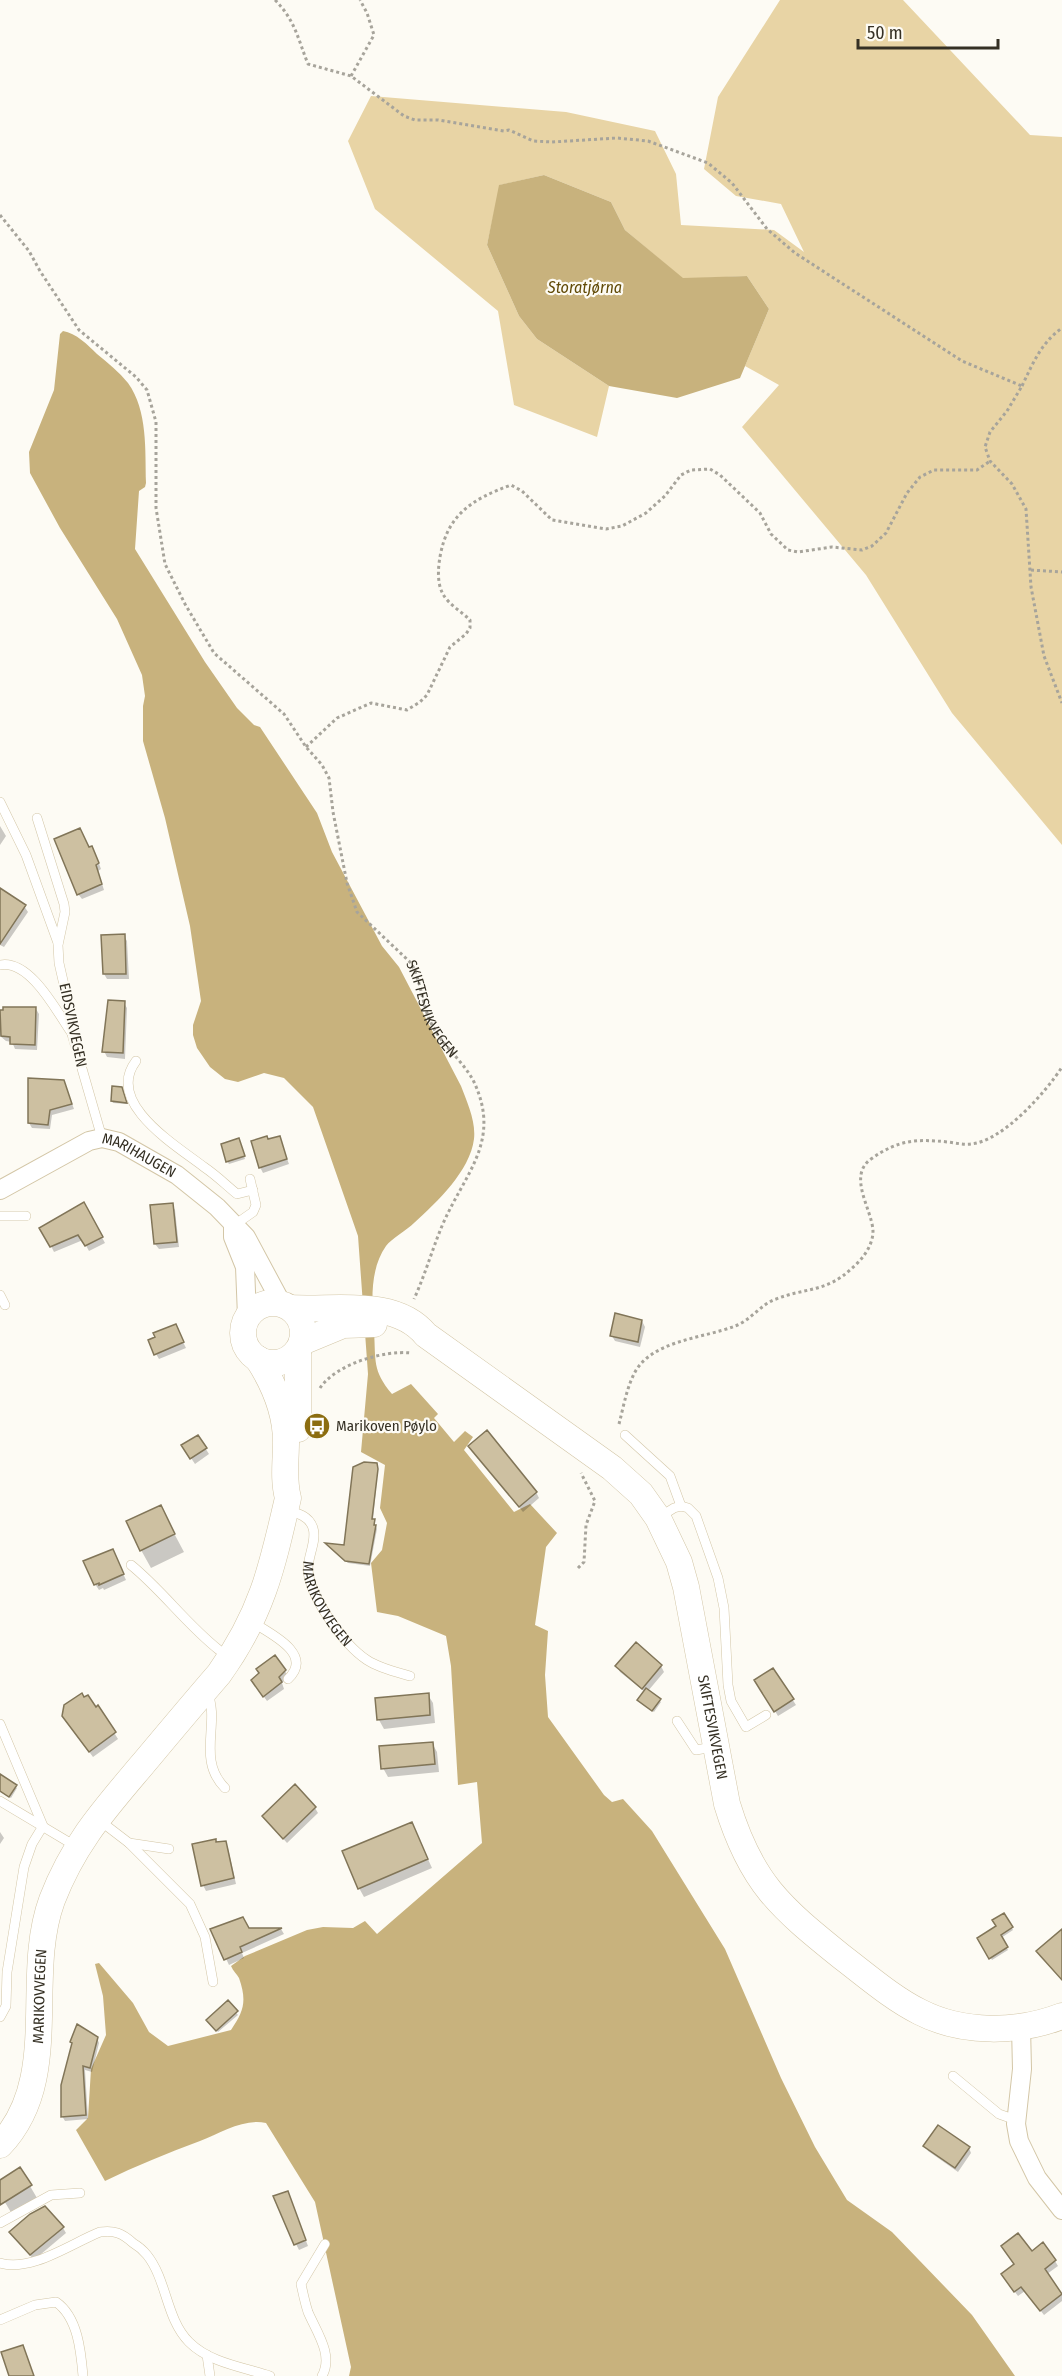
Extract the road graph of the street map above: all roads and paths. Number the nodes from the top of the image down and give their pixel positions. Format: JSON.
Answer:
{"nodes":[{"id":1,"x":275,"y":0,"type":"edge"},
{"id":2,"x":360,"y":0,"type":"edge"},
{"id":3,"x":351,"y":76,"type":"junction"},
{"id":4,"x":0,"y":215,"type":"edge"},
{"id":5,"x":1062,"y":328,"type":"edge"},
{"id":6,"x":1022,"y":386,"type":"junction"},
{"id":7,"x":990,"y":461,"type":"junction"},
{"id":8,"x":1030,"y":570,"type":"junction"},
{"id":9,"x":1062,"y":572,"type":"edge"},
{"id":10,"x":1062,"y":703,"type":"edge"},
{"id":11,"x":306,"y":747,"type":"junction"},
{"id":12,"x":1,"y":800,"type":"edge"},
{"id":13,"x":37,"y":818,"type":"dead end"},
{"id":14,"x":58,"y":945,"type":"junction"},
{"id":15,"x":0,"y":965,"type":"edge"},
{"id":16,"x":72,"y":1034,"type":"junction"},
{"id":17,"x":136,"y":1061,"type":"dead end"},
{"id":18,"x":1062,"y":1067,"type":"edge"},
{"id":19,"x":102,"y":1138,"type":"junction"},
{"id":20,"x":250,"y":1179,"type":"dead end"},
{"id":21,"x":0,"y":1190,"type":"edge"},
{"id":22,"x":253,"y":1190,"type":"junction"},
{"id":23,"x":0,"y":1216,"type":"edge"},
{"id":24,"x":26,"y":1216,"type":"dead end"},
{"id":25,"x":233,"y":1226,"type":"junction"},
{"id":26,"x":0,"y":1295,"type":"edge"},
{"id":27,"x":5,"y":1305,"type":"dead end"},
{"id":28,"x":295,"y":1307,"type":"junction"},
{"id":29,"x":247,"y":1316,"type":"junction"},
{"id":30,"x":401,"y":1327,"type":"junction"},
{"id":31,"x":306,"y":1343,"type":"junction"},
{"id":32,"x":258,"y":1359,"type":"junction"},
{"id":33,"x":316,"y":1394,"type":"dead end"},
{"id":34,"x":624,"y":1435,"type":"joint"},
{"id":35,"x":577,"y":1468,"type":"dead end"},
{"id":36,"x":286,"y":1504,"type":"junction"},
{"id":37,"x":681,"y":1506,"type":"junction"},
{"id":38,"x":658,"y":1518,"type":"junction"},
{"id":39,"x":131,"y":1565,"type":"dead end"},
{"id":40,"x":578,"y":1568,"type":"dead end"},
{"id":41,"x":252,"y":1622,"type":"junction"},
{"id":42,"x":219,"y":1650,"type":"dead end"},
{"id":43,"x":410,"y":1676,"type":"dead end"},
{"id":44,"x":288,"y":1679,"type":"dead end"},
{"id":45,"x":206,"y":1689,"type":"junction"},
{"id":46,"x":766,"y":1715,"type":"dead end"},
{"id":47,"x":677,"y":1721,"type":"dead end"},
{"id":48,"x":0,"y":1724,"type":"edge"},
{"id":49,"x":716,"y":1746,"type":"junction"},
{"id":50,"x":225,"y":1788,"type":"dead end"},
{"id":51,"x":0,"y":1801,"type":"edge"},
{"id":52,"x":98,"y":1818,"type":"junction"},
{"id":53,"x":43,"y":1826,"type":"junction"},
{"id":54,"x":129,"y":1844,"type":"junction"},
{"id":55,"x":77,"y":1847,"type":"junction"},
{"id":56,"x":169,"y":1849,"type":"dead end"},
{"id":57,"x":213,"y":1982,"type":"dead end"},
{"id":58,"x":3,"y":1988,"type":"edge"},
{"id":59,"x":1062,"y":2016,"type":"edge"},
{"id":60,"x":0,"y":2018,"type":"edge"},
{"id":61,"x":1021,"y":2027,"type":"junction"},
{"id":62,"x":953,"y":2076,"type":"dead end"},
{"id":63,"x":1016,"y":2120,"type":"junction"},
{"id":64,"x":0,"y":2145,"type":"edge"},
{"id":65,"x":80,"y":2193,"type":"dead end"},
{"id":66,"x":1062,"y":2210,"type":"edge"},
{"id":67,"x":0,"y":2223,"type":"edge"},
{"id":68,"x":325,"y":2244,"type":"dead end"},
{"id":69,"x":0,"y":2263,"type":"edge"},
{"id":70,"x":0,"y":2320,"type":"edge"},
{"id":71,"x":207,"y":2355,"type":"junction"},
{"id":72,"x":83,"y":2376,"type":"edge"},
{"id":73,"x":210,"y":2376,"type":"edge"},
{"id":74,"x":270,"y":2376,"type":"edge"},
{"id":75,"x":322,"y":2376,"type":"edge"}],
"edges":[{"from":1,"to":3,"type":"path"},
{"from":2,"to":3,"type":"path"},
{"from":3,"to":6,"type":"path"},
{"from":4,"to":11,"type":"path","name":"SKIFTESVIKVEGEN"},
{"from":5,"to":6,"type":"path"},
{"from":6,"to":7,"type":"path"},
{"from":7,"to":8,"type":"path"},
{"from":7,"to":11,"type":"path"},
{"from":8,"to":9,"type":"path"},
{"from":8,"to":10,"type":"path"},
{"from":11,"to":30,"type":"path","name":"SKIFTESVIKVEGEN"},
{"from":12,"to":14,"type":"lane","name":"EIDSVIKVEGEN"},
{"from":13,"to":14,"type":"lane","name":"EIDSVIKVEGEN"},
{"from":14,"to":16,"type":"lane","name":"EIDSVIKVEGEN"},
{"from":15,"to":16,"type":"lane"},
{"from":16,"to":19,"type":"lane","name":"EIDSVIKVEGEN"},
{"from":17,"to":22,"type":"lane","name":"MARIHAUGEN"},
{"from":18,"to":34,"type":"path"},
{"from":19,"to":21,"type":"street","name":"MARIHAUGEN"},
{"from":19,"to":25,"type":"street","name":"MARIHAUGEN"},
{"from":20,"to":22,"type":"lane"},
{"from":22,"to":25,"type":"lane"},
{"from":23,"to":24,"type":"lane"},
{"from":25,"to":28,"type":"street","name":"MARIHAUGEN"},
{"from":25,"to":29,"type":"street","name":"MARIHAUGEN"},
{"from":26,"to":27,"type":"lane"},
{"from":28,"to":29,"type":"main road"},
{"from":28,"to":30,"type":"main road","name":"SKIFTESVIKVEGEN"},
{"from":28,"to":31,"type":"main road"},
{"from":29,"to":32,"type":"main road"},
{"from":30,"to":31,"type":"main road","name":"SKIFTESVIKVEGEN"},
{"from":30,"to":33,"type":"path"},
{"from":30,"to":38,"type":"main road","name":"SKIFTESVIKVEGEN"},
{"from":31,"to":32,"type":"main road"},
{"from":31,"to":36,"type":"main road","name":"MARIKOVVEGEN"},
{"from":32,"to":36,"type":"main road","name":"MARIKOVVEGEN"},
{"from":34,"to":37,"type":"lane"},
{"from":35,"to":40,"type":"path"},
{"from":36,"to":41,"type":"main road","name":"MARIKOVVEGEN"},
{"from":36,"to":43,"type":"lane","name":"MARIKOVVEGEN"},
{"from":37,"to":38,"type":"lane"},
{"from":37,"to":46,"type":"lane"},
{"from":38,"to":49,"type":"main road","name":"SKIFTESVIKVEGEN"},
{"from":39,"to":42,"type":"lane"},
{"from":41,"to":44,"type":"lane"},
{"from":41,"to":45,"type":"main road","name":"MARIKOVVEGEN"},
{"from":45,"to":50,"type":"lane"},
{"from":45,"to":52,"type":"main road","name":"MARIKOVVEGEN"},
{"from":47,"to":49,"type":"lane"},
{"from":48,"to":53,"type":"lane"},
{"from":49,"to":61,"type":"main road","name":"SKIFTESVIKVEGEN"},
{"from":51,"to":53,"type":"lane"},
{"from":52,"to":54,"type":"lane"},
{"from":52,"to":55,"type":"main road","name":"MARIKOVVEGEN"},
{"from":53,"to":55,"type":"lane"},
{"from":53,"to":58,"type":"lane","name":"MARIKOVVEGEN"},
{"from":54,"to":56,"type":"lane"},
{"from":54,"to":57,"type":"lane"},
{"from":55,"to":64,"type":"main road","name":"MARIKOVVEGEN"},
{"from":58,"to":60,"type":"lane","name":"MARIKOVVEGEN"},
{"from":59,"to":61,"type":"main road","name":"SKIFTESVIKVEGEN"},
{"from":61,"to":63,"type":"street"},
{"from":62,"to":63,"type":"lane"},
{"from":63,"to":66,"type":"street"},
{"from":65,"to":67,"type":"lane"},
{"from":68,"to":75,"type":"lane"},
{"from":69,"to":71,"type":"lane"},
{"from":70,"to":72,"type":"lane"},
{"from":71,"to":73,"type":"lane"},
{"from":71,"to":74,"type":"lane"}]}
